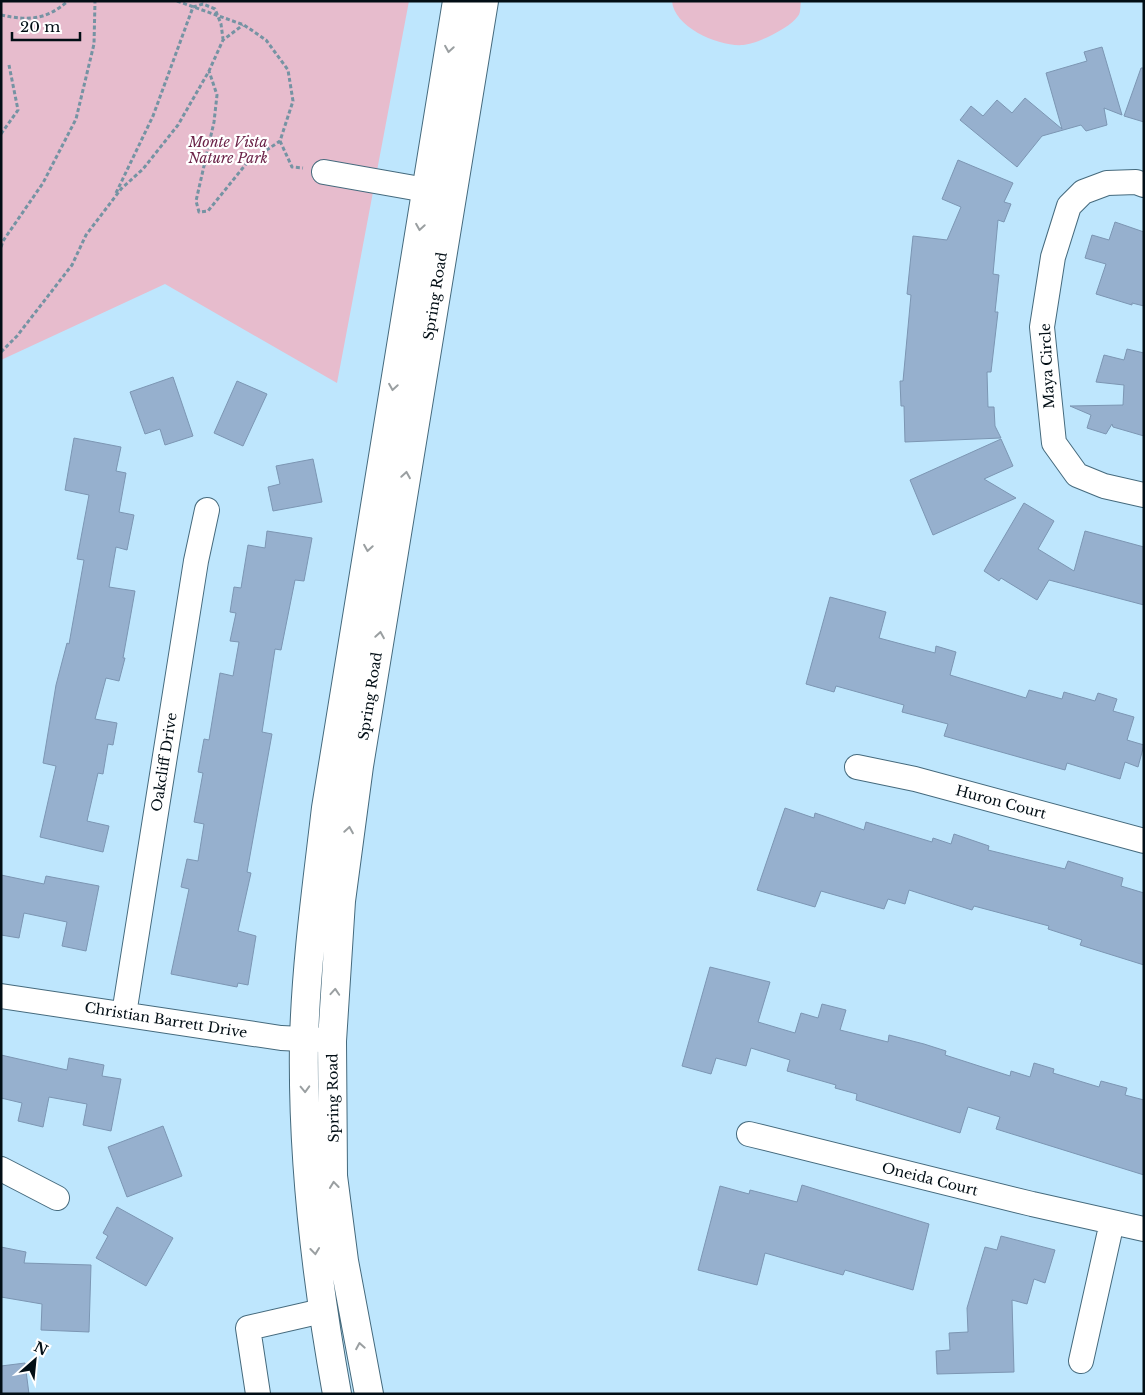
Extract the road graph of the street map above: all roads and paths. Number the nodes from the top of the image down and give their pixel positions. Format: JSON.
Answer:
{"nodes":[{"id":1,"x":68,"y":1,"type":"edge"},
{"id":2,"x":95,"y":1,"type":"edge"},
{"id":3,"x":176,"y":1,"type":"edge"},
{"id":4,"x":457,"y":1,"type":"edge"},
{"id":5,"x":484,"y":1,"type":"edge"},
{"id":6,"x":203,"y":3,"type":"edge"},
{"id":7,"x":194,"y":7,"type":"junction"},
{"id":8,"x":1,"y":15,"type":"edge"},
{"id":9,"x":217,"y":15,"type":"junction"},
{"id":10,"x":244,"y":25,"type":"junction"},
{"id":11,"x":223,"y":40,"type":"junction"},
{"id":12,"x":8,"y":65,"type":"dead end"},
{"id":13,"x":209,"y":71,"type":"junction"},
{"id":14,"x":1,"y":134,"type":"edge"},
{"id":15,"x":280,"y":141,"type":"junction"},
{"id":16,"x":324,"y":172,"type":"joint"},
{"id":17,"x":1144,"y":185,"type":"edge"},
{"id":18,"x":426,"y":190,"type":"junction"},
{"id":19,"x":112,"y":201,"type":"junction"},
{"id":20,"x":2,"y":241,"type":"edge"},
{"id":21,"x":1,"y":247,"type":"edge"},
{"id":22,"x":1,"y":352,"type":"edge"},
{"id":23,"x":1144,"y":495,"type":"edge"},
{"id":24,"x":207,"y":510,"type":"dead end"},
{"id":25,"x":857,"y":767,"type":"dead end"},
{"id":26,"x":1144,"y":841,"type":"edge"},
{"id":27,"x":1,"y":996,"type":"edge"},
{"id":28,"x":124,"y":1014,"type":"junction"},
{"id":29,"x":304,"y":1040,"type":"junction"},
{"id":30,"x":332,"y":1041,"type":"junction"},
{"id":31,"x":749,"y":1134,"type":"dead end"},
{"id":32,"x":1,"y":1168,"type":"edge"},
{"id":33,"x":57,"y":1198,"type":"dead end"},
{"id":34,"x":1112,"y":1222,"type":"junction"},
{"id":35,"x":1144,"y":1229,"type":"edge"},
{"id":36,"x":322,"y":1311,"type":"junction"},
{"id":37,"x":1081,"y":1361,"type":"dead end"},
{"id":38,"x":258,"y":1394,"type":"edge"},
{"id":39,"x":337,"y":1394,"type":"edge"},
{"id":40,"x":369,"y":1394,"type":"edge"}],
"edges":[{"from":1,"to":8,"type":"path"},
{"from":2,"to":20,"type":"path"},
{"from":3,"to":7,"type":"path"},
{"from":4,"to":18,"type":"main road","name":"Spring Road","one_way":true},
{"from":30,"to":5,"type":"main road","name":"Spring Road","one_way":true},
{"from":6,"to":7,"type":"path"},
{"from":6,"to":9,"type":"path"},
{"from":7,"to":9,"type":"path"},
{"from":7,"to":19,"type":"path"},
{"from":9,"to":10,"type":"path"},
{"from":9,"to":11,"type":"path"},
{"from":10,"to":11,"type":"path"},
{"from":10,"to":15,"type":"path"},
{"from":11,"to":13,"type":"path"},
{"from":12,"to":14,"type":"path"},
{"from":13,"to":15,"type":"path"},
{"from":13,"to":19,"type":"path"},
{"from":15,"to":16,"type":"path"},
{"from":16,"to":18,"type":"street"},
{"from":17,"to":23,"type":"street","name":"Maya Circle"},
{"from":18,"to":29,"type":"main road","name":"Spring Road","one_way":true},
{"from":19,"to":22,"type":"path"},
{"from":20,"to":21,"type":"path"},
{"from":24,"to":28,"type":"street","name":"Oakcliff Drive"},
{"from":25,"to":26,"type":"street","name":"Huron Court"},
{"from":27,"to":28,"type":"street","name":"Christian Barrett Drive"},
{"from":28,"to":29,"type":"street","name":"Christian Barrett Drive"},
{"from":29,"to":30,"type":"street","name":"Christian Barrett Drive"},
{"from":29,"to":36,"type":"main road","name":"Spring Road","one_way":true},
{"from":40,"to":30,"type":"main road","name":"Spring Road","one_way":true},
{"from":31,"to":34,"type":"street","name":"Oneida Court"},
{"from":32,"to":33,"type":"street"},
{"from":34,"to":35,"type":"street","name":"Oneida Court"},
{"from":34,"to":37,"type":"street"},
{"from":36,"to":38,"type":"street"},
{"from":36,"to":39,"type":"main road","name":"Spring Road"}]}
